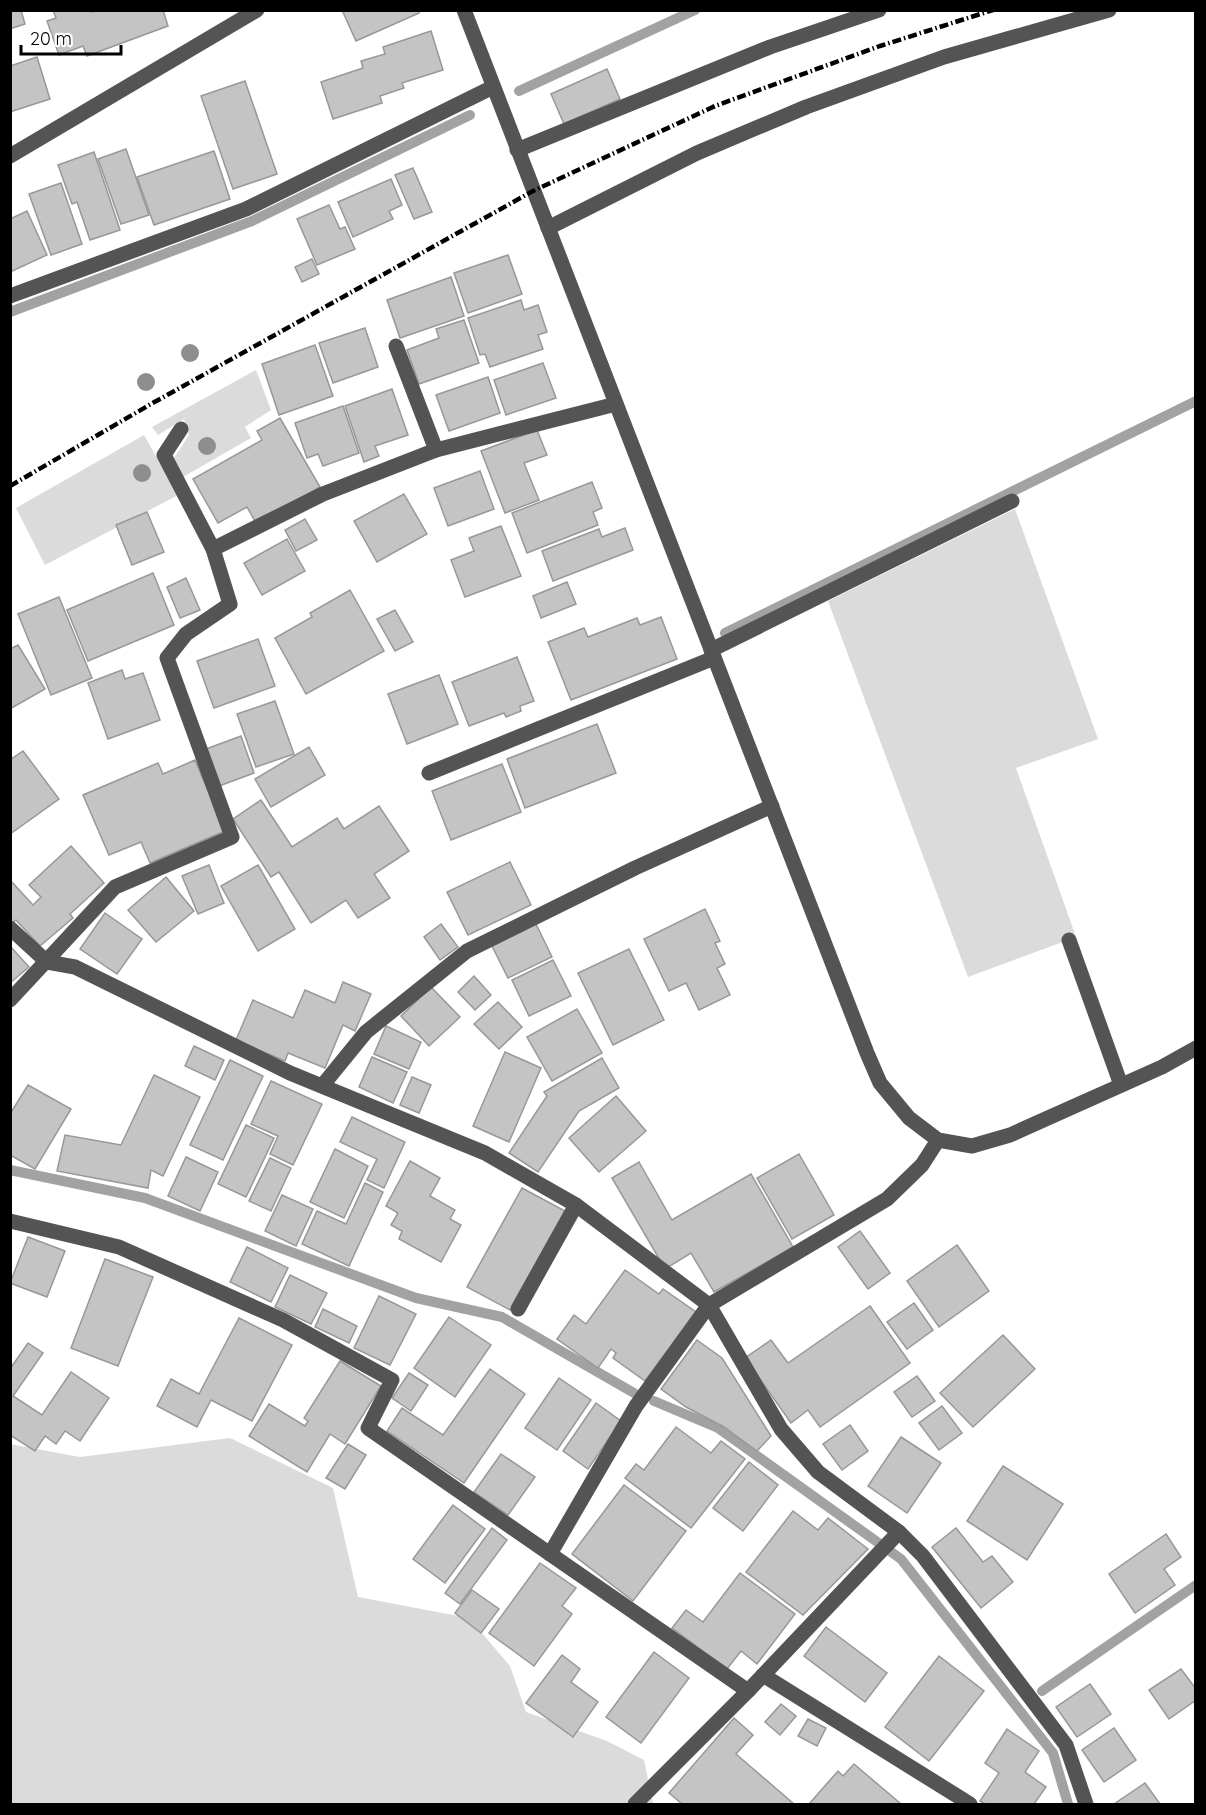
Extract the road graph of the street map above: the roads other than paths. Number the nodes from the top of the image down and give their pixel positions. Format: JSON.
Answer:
{"nodes":[{"id":1,"x":257,"y":10,"type":"edge"},
{"id":2,"x":464,"y":10,"type":"edge"},
{"id":3,"x":879,"y":10,"type":"edge"},
{"id":4,"x":1109,"y":10,"type":"edge"},
{"id":5,"x":493,"y":87,"type":"junction"},
{"id":6,"x":517,"y":150,"type":"junction"},
{"id":7,"x":10,"y":156,"type":"edge"},
{"id":8,"x":548,"y":228,"type":"junction"},
{"id":9,"x":10,"y":296,"type":"edge"},
{"id":10,"x":396,"y":346,"type":"dead end"},
{"id":11,"x":616,"y":404,"type":"junction"},
{"id":12,"x":181,"y":429,"type":"dead end"},
{"id":13,"x":436,"y":450,"type":"junction"},
{"id":14,"x":1012,"y":501,"type":"dead end"},
{"id":15,"x":213,"y":549,"type":"junction"},
{"id":16,"x":713,"y":654,"type":"junction"},
{"id":17,"x":429,"y":773,"type":"dead end"},
{"id":18,"x":772,"y":806,"type":"junction"},
{"id":19,"x":10,"y":928,"type":"edge"},
{"id":20,"x":1069,"y":940,"type":"dead end"},
{"id":21,"x":47,"y":963,"type":"junction"},
{"id":22,"x":10,"y":1000,"type":"edge"},
{"id":23,"x":1196,"y":1048,"type":"edge"},
{"id":24,"x":1121,"y":1085,"type":"junction"},
{"id":25,"x":322,"y":1086,"type":"junction"},
{"id":26,"x":938,"y":1140,"type":"junction"},
{"id":27,"x":576,"y":1205,"type":"junction"},
{"id":28,"x":10,"y":1221,"type":"edge"},
{"id":29,"x":709,"y":1305,"type":"junction"},
{"id":30,"x":518,"y":1309,"type":"dead end"},
{"id":31,"x":890,"y":1542,"type":"junction"},
{"id":32,"x":550,"y":1554,"type":"junction"},
{"id":33,"x":763,"y":1675,"type":"junction"},
{"id":34,"x":748,"y":1691,"type":"junction"},
{"id":35,"x":635,"y":1804,"type":"edge"},
{"id":36,"x":970,"y":1804,"type":"edge"},
{"id":37,"x":1086,"y":1804,"type":"edge"}],
"edges":[{"from":1,"to":7,"type":"street"},
{"from":2,"to":5,"type":"street"},
{"from":3,"to":6,"type":"street"},
{"from":4,"to":8,"type":"street"},
{"from":5,"to":6,"type":"street"},
{"from":5,"to":9,"type":"street"},
{"from":6,"to":8,"type":"street"},
{"from":8,"to":11,"type":"street"},
{"from":10,"to":13,"type":"street"},
{"from":11,"to":13,"type":"street"},
{"from":11,"to":16,"type":"street"},
{"from":12,"to":15,"type":"street"},
{"from":13,"to":15,"type":"street"},
{"from":14,"to":16,"type":"street"},
{"from":15,"to":21,"type":"street"},
{"from":16,"to":17,"type":"street"},
{"from":16,"to":18,"type":"street"},
{"from":18,"to":25,"type":"street"},
{"from":18,"to":26,"type":"street"},
{"from":19,"to":21,"type":"street"},
{"from":20,"to":24,"type":"street"},
{"from":21,"to":22,"type":"street"},
{"from":21,"to":25,"type":"street"},
{"from":23,"to":24,"type":"street"},
{"from":24,"to":26,"type":"street"},
{"from":25,"to":27,"type":"street"},
{"from":26,"to":29,"type":"street"},
{"from":27,"to":29,"type":"street"},
{"from":27,"to":30,"type":"street"},
{"from":28,"to":32,"type":"street"},
{"from":29,"to":31,"type":"street"},
{"from":29,"to":32,"type":"street"},
{"from":31,"to":33,"type":"street"},
{"from":31,"to":37,"type":"street"},
{"from":32,"to":34,"type":"street"},
{"from":33,"to":34,"type":"street"},
{"from":33,"to":36,"type":"street"},
{"from":34,"to":35,"type":"street"}]}
